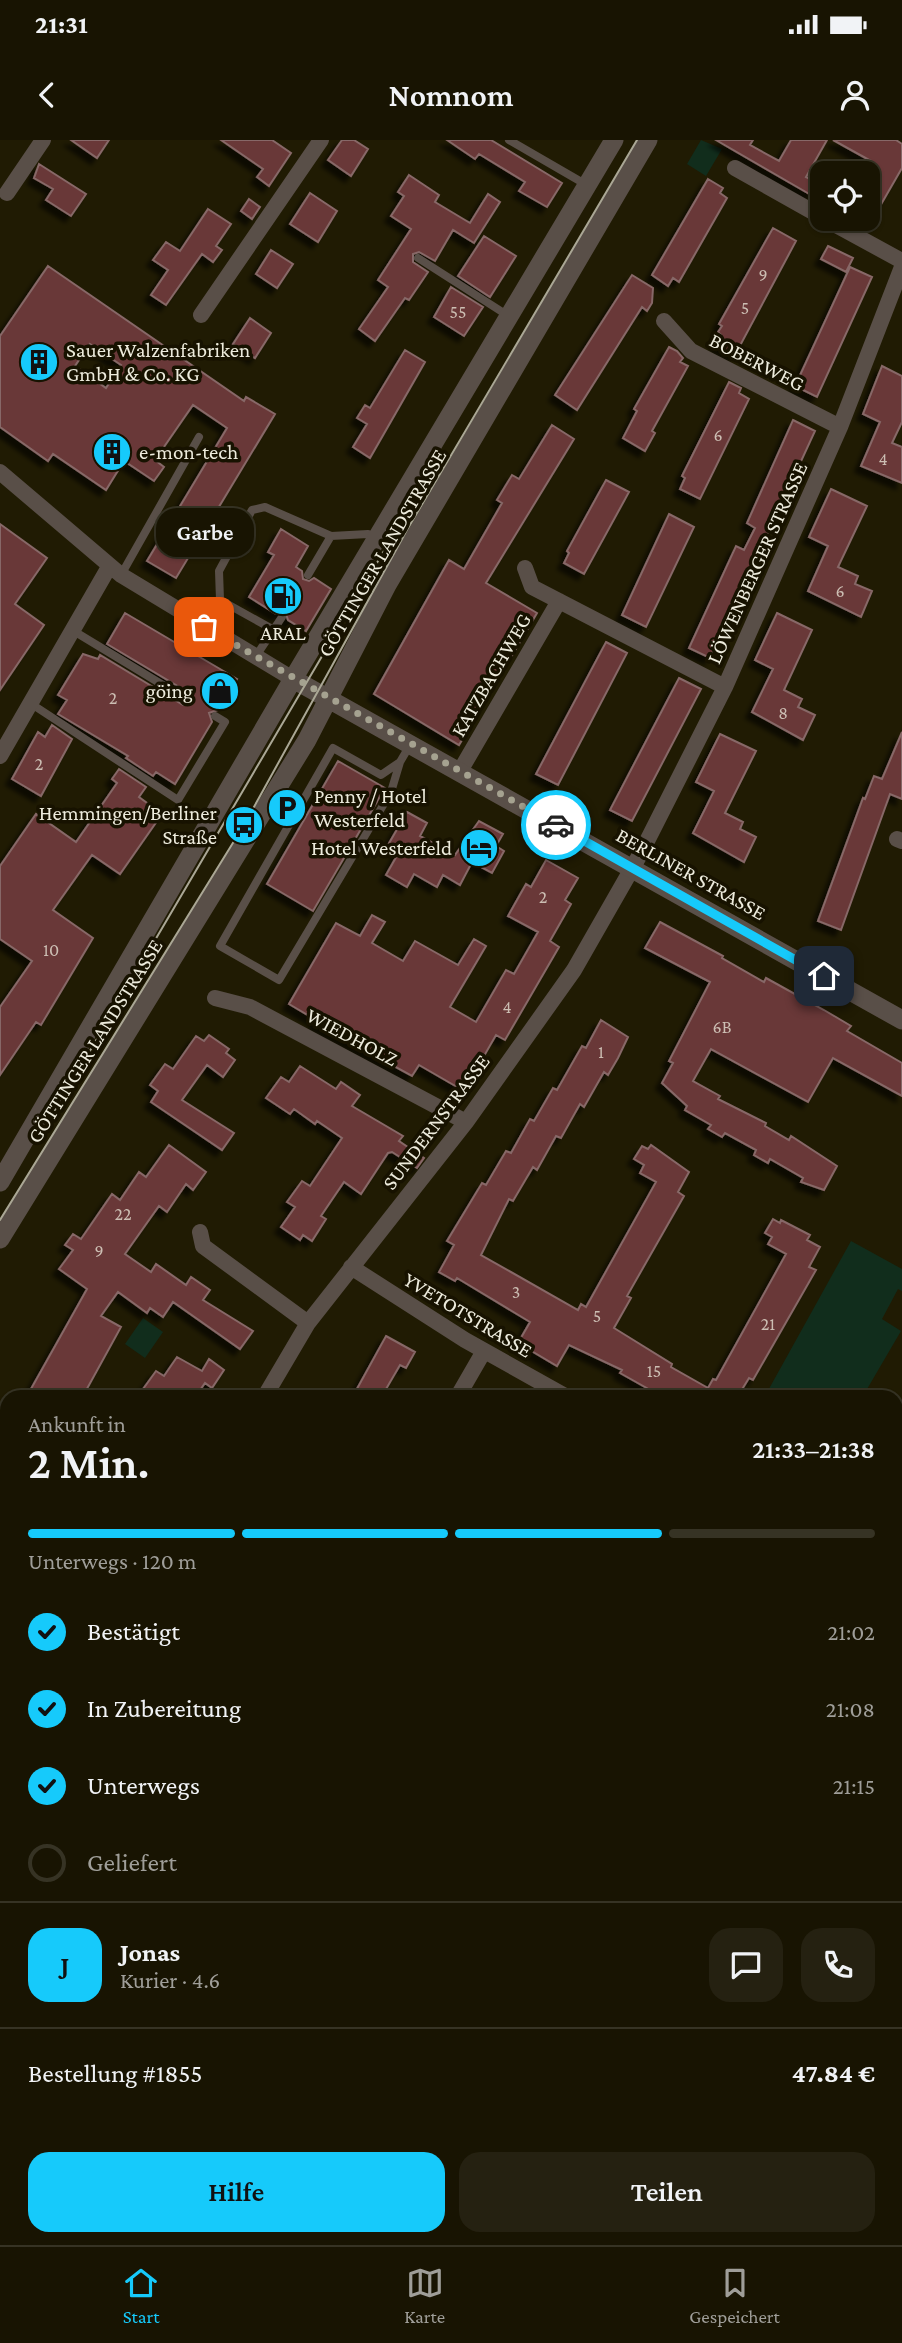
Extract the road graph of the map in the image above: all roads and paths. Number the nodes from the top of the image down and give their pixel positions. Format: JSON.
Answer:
{"nodes":[{"id":1,"x":43,"y":140,"type":"edge"},
{"id":2,"x":321,"y":140,"type":"edge"},
{"id":3,"x":509,"y":140,"type":"edge"},
{"id":4,"x":614,"y":140,"type":"edge"},
{"id":5,"x":648,"y":140,"type":"edge"},
{"id":6,"x":734,"y":167,"type":"dead end"},
{"id":7,"x":588,"y":186,"type":"junction"},
{"id":8,"x":7,"y":193,"type":"dead end"},
{"id":9,"x":810,"y":210,"type":"edge"},
{"id":10,"x":848,"y":231,"type":"edge"},
{"id":11,"x":418,"y":258,"type":"dead end"},
{"id":12,"x":902,"y":261,"type":"edge"},
{"id":13,"x":902,"y":267,"type":"edge"},
{"id":14,"x":201,"y":316,"type":"dead end"},
{"id":15,"x":510,"y":317,"type":"junction"},
{"id":16,"x":664,"y":321,"type":"dead end"},
{"id":17,"x":840,"y":427,"type":"junction"},
{"id":18,"x":199,"y":437,"type":"dead end"},
{"id":19,"x":0,"y":472,"type":"edge"},
{"id":20,"x":331,"y":536,"type":"junction"},
{"id":21,"x":379,"y":540,"type":"junction"},
{"id":22,"x":526,"y":568,"type":"dead end"},
{"id":23,"x":115,"y":571,"type":"junction"},
{"id":24,"x":308,"y":575,"type":"dead end"},
{"id":25,"x":220,"y":600,"type":"junction"},
{"id":26,"x":559,"y":601,"type":"junction"},
{"id":27,"x":282,"y":617,"type":"dead end"},
{"id":28,"x":204,"y":627,"type":"junction"},
{"id":29,"x":72,"y":630,"type":"junction"},
{"id":30,"x":274,"y":630,"type":"junction"},
{"id":31,"x":256,"y":656,"type":"junction"},
{"id":32,"x":302,"y":683,"type":"junction"},
{"id":33,"x":725,"y":687,"type":"junction"},
{"id":34,"x":186,"y":699,"type":"dead end"},
{"id":35,"x":328,"y":699,"type":"junction"},
{"id":36,"x":30,"y":703,"type":"junction"},
{"id":37,"x":215,"y":716,"type":"dead end"},
{"id":38,"x":410,"y":744,"type":"junction"},
{"id":39,"x":0,"y":756,"type":"edge"},
{"id":40,"x":400,"y":762,"type":"junction"},
{"id":41,"x":460,"y":771,"type":"junction"},
{"id":42,"x":632,"y":867,"type":"junction"},
{"id":43,"x":215,"y":998,"type":"dead end"},
{"id":44,"x":902,"y":1020,"type":"edge"},
{"id":45,"x":466,"y":1122,"type":"junction"},
{"id":46,"x":0,"y":1182,"type":"edge"},
{"id":47,"x":200,"y":1232,"type":"dead end"},
{"id":48,"x":0,"y":1239,"type":"edge"},
{"id":49,"x":351,"y":1267,"type":"junction"},
{"id":50,"x":307,"y":1323,"type":"junction"},
{"id":51,"x":484,"y":1351,"type":"junction"},
{"id":52,"x":268,"y":1390,"type":"edge"},
{"id":53,"x":461,"y":1390,"type":"edge"},
{"id":54,"x":554,"y":1390,"type":"edge"}],
"edges":[{"from":1,"to":8,"type":"street"},
{"from":2,"to":14,"type":"street"},
{"from":3,"to":7,"type":"lane"},
{"from":4,"to":7,"type":"street","name":"GÖTTINGER LANDSTRASSE"},
{"from":5,"to":35,"type":"street","name":"GÖTTINGER LANDSTRASSE"},
{"from":6,"to":9,"type":"street"},
{"from":7,"to":15,"type":"street","name":"GÖTTINGER LANDSTRASSE"},
{"from":10,"to":12,"type":"street"},
{"from":11,"to":15,"type":"lane"},
{"from":13,"to":17,"type":"street","name":"LÖWENBERGER STRASSE"},
{"from":15,"to":21,"type":"street","name":"GÖTTINGER LANDSTRASSE"},
{"from":16,"to":17,"type":"street","name":"BOBERWEG"},
{"from":17,"to":33,"type":"street","name":"LÖWENBERGER STRASSE"},
{"from":18,"to":23,"type":"lane"},
{"from":19,"to":23,"type":"street"},
{"from":20,"to":21,"type":"lane"},
{"from":20,"to":24,"type":"lane"},
{"from":20,"to":25,"type":"lane"},
{"from":21,"to":32,"type":"street","name":"GÖTTINGER LANDSTRASSE"},
{"from":22,"to":26,"type":"street","name":"KATZBACHWEG"},
{"from":23,"to":28,"type":"street"},
{"from":23,"to":29,"type":"street"},
{"from":25,"to":28,"type":"lane"},
{"from":25,"to":30,"type":"lane"},
{"from":26,"to":33,"type":"street","name":"KATZBACHWEG"},
{"from":26,"to":41,"type":"street","name":"KATZBACHWEG"},
{"from":27,"to":30,"type":"lane"},
{"from":28,"to":31,"type":"street"},
{"from":29,"to":34,"type":"lane"},
{"from":29,"to":36,"type":"street"},
{"from":30,"to":31,"type":"lane"},
{"from":31,"to":32,"type":"street"},
{"from":32,"to":35,"type":"street","name":"BERLINER STRASSE"},
{"from":32,"to":46,"type":"street","name":"GÖTTINGER LANDSTRASSE"},
{"from":33,"to":42,"type":"street","name":"LÖWENBERGER STRASSE"},
{"from":35,"to":38,"type":"street","name":"BERLINER STRASSE"},
{"from":35,"to":48,"type":"street","name":"GÖTTINGER LANDSTRASSE"},
{"from":36,"to":37,"type":"lane"},
{"from":36,"to":39,"type":"street"},
{"from":38,"to":40,"type":"lane"},
{"from":38,"to":41,"type":"street","name":"BERLINER STRASSE"},
{"from":40,"to":40,"type":"lane"},
{"from":41,"to":42,"type":"street","name":"BERLINER STRASSE"},
{"from":42,"to":44,"type":"street","name":"BERLINER STRASSE"},
{"from":42,"to":45,"type":"street","name":"SUNDERNSTRASSE"},
{"from":43,"to":45,"type":"street","name":"WIEDHOLZ"},
{"from":45,"to":49,"type":"street","name":"SUNDERNSTRASSE"},
{"from":47,"to":50,"type":"street"},
{"from":49,"to":50,"type":"street","name":"SUNDERNSTRASSE"},
{"from":49,"to":51,"type":"street","name":"YVETOTSTRASSE"},
{"from":50,"to":52,"type":"street","name":"SUNDERNSTRASSE"},
{"from":51,"to":53,"type":"street"},
{"from":51,"to":54,"type":"street","name":"YVETOTSTRASSE"}]}
